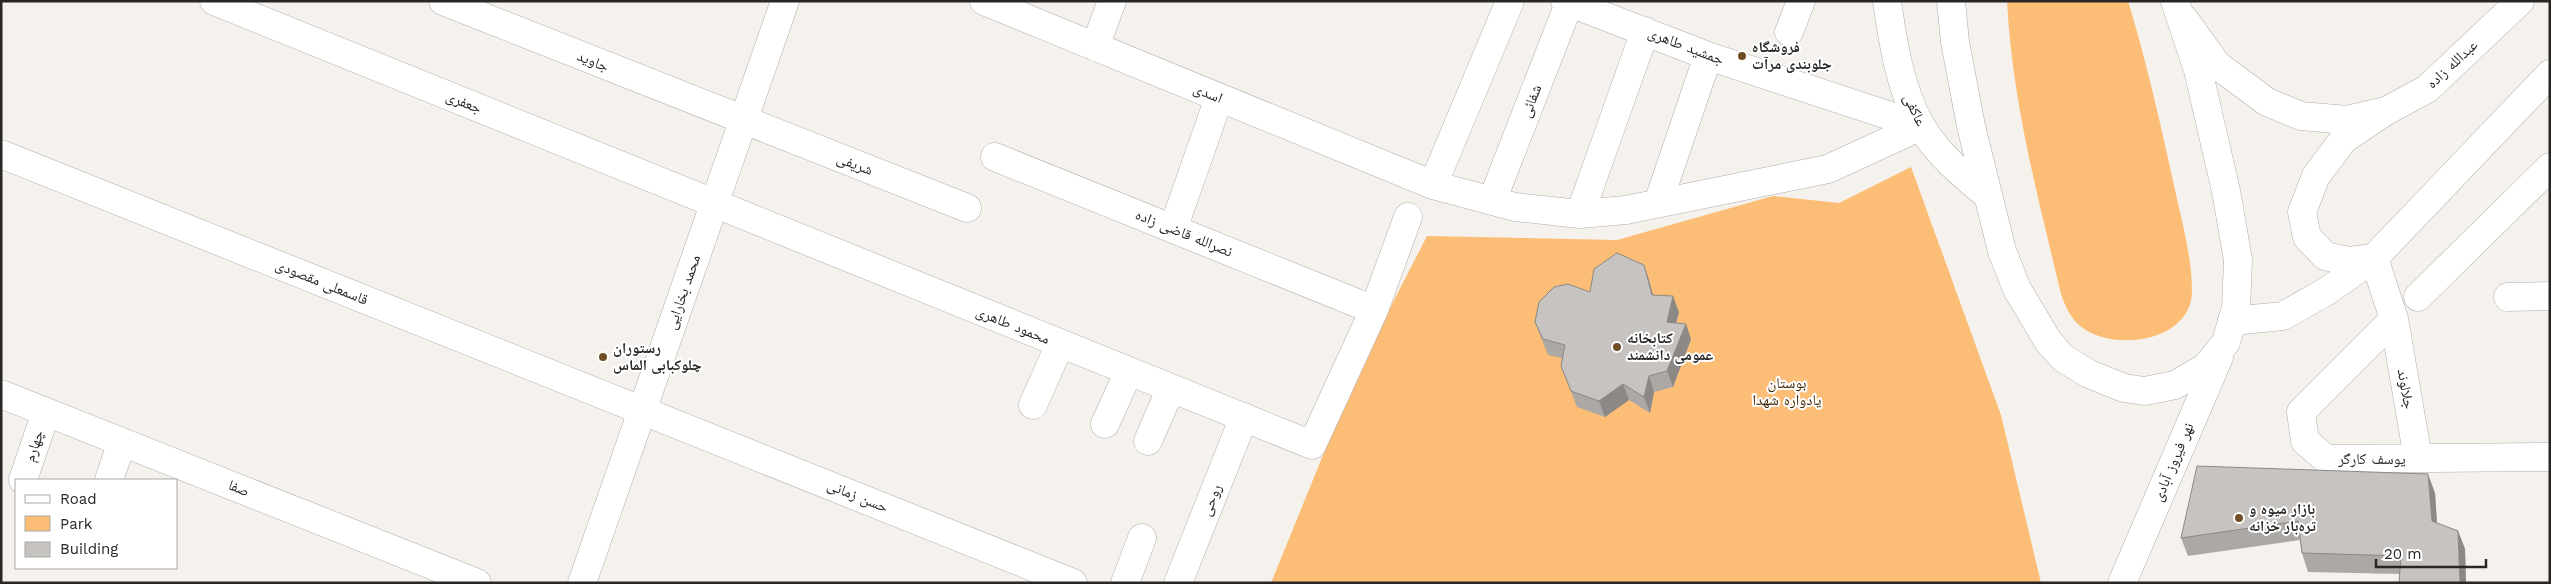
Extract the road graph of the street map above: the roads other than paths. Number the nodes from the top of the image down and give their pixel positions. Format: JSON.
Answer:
{"nodes":[{"id":1,"x":214,"y":1,"type":"edge"},
{"id":2,"x":443,"y":1,"type":"edge"},
{"id":3,"x":785,"y":1,"type":"edge"},
{"id":4,"x":984,"y":1,"type":"edge"},
{"id":5,"x":1112,"y":1,"type":"edge"},
{"id":6,"x":1510,"y":1,"type":"edge"},
{"id":7,"x":1801,"y":1,"type":"edge"},
{"id":8,"x":1887,"y":1,"type":"edge"},
{"id":9,"x":1951,"y":1,"type":"edge"},
{"id":10,"x":2520,"y":1,"type":"edge"},
{"id":11,"x":1568,"y":2,"type":"edge"},
{"id":12,"x":2177,"y":6,"type":"edge"},
{"id":13,"x":1645,"y":30,"type":"junction"},
{"id":14,"x":1789,"y":32,"type":"dead end"},
{"id":15,"x":1095,"y":47,"type":"junction"},
{"id":16,"x":1708,"y":56,"type":"junction"},
{"id":17,"x":2550,"y":74,"type":"edge"},
{"id":18,"x":1219,"y":98,"type":"junction"},
{"id":19,"x":2386,"y":111,"type":"junction"},
{"id":20,"x":743,"y":121,"type":"junction"},
{"id":21,"x":1921,"y":126,"type":"junction"},
{"id":22,"x":1,"y":154,"type":"edge"},
{"id":23,"x":995,"y":156,"type":"dead end"},
{"id":24,"x":2550,"y":167,"type":"edge"},
{"id":25,"x":1433,"y":185,"type":"junction"},
{"id":26,"x":1987,"y":195,"type":"junction"},
{"id":27,"x":1492,"y":201,"type":"junction"},
{"id":28,"x":1658,"y":203,"type":"junction"},
{"id":29,"x":714,"y":204,"type":"junction"},
{"id":30,"x":967,"y":208,"type":"dead end"},
{"id":31,"x":1580,"y":214,"type":"junction"},
{"id":32,"x":1408,"y":217,"type":"dead end"},
{"id":33,"x":1173,"y":229,"type":"junction"},
{"id":34,"x":2374,"y":258,"type":"junction"},
{"id":35,"x":2550,"y":296,"type":"edge"},
{"id":36,"x":2418,"y":297,"type":"dead end"},
{"id":37,"x":2508,"y":297,"type":"dead end"},
{"id":38,"x":1374,"y":310,"type":"junction"},
{"id":39,"x":2394,"y":319,"type":"junction"},
{"id":40,"x":2229,"y":332,"type":"junction"},
{"id":41,"x":1060,"y":344,"type":"junction"},
{"id":42,"x":1129,"y":371,"type":"junction"},
{"id":43,"x":1171,"y":388,"type":"junction"},
{"id":44,"x":1,"y":394,"type":"edge"},
{"id":45,"x":1033,"y":405,"type":"dead end"},
{"id":46,"x":642,"y":410,"type":"junction"},
{"id":47,"x":46,"y":412,"type":"junction"},
{"id":48,"x":1244,"y":417,"type":"junction"},
{"id":49,"x":1105,"y":424,"type":"dead end"},
{"id":50,"x":1148,"y":441,"type":"dead end"},
{"id":51,"x":122,"y":442,"type":"junction"},
{"id":52,"x":2550,"y":457,"type":"edge"},
{"id":53,"x":2418,"y":458,"type":"junction"},
{"id":54,"x":23,"y":479,"type":"edge"},
{"id":55,"x":109,"y":479,"type":"edge"},
{"id":56,"x":1142,"y":538,"type":"dead end"},
{"id":57,"x":461,"y":580,"type":"edge"},
{"id":58,"x":582,"y":583,"type":"edge"},
{"id":59,"x":1073,"y":583,"type":"edge"},
{"id":60,"x":1125,"y":583,"type":"edge"},
{"id":61,"x":1178,"y":583,"type":"edge"},
{"id":62,"x":2122,"y":583,"type":"edge"}],
"edges":[{"from":1,"to":29,"type":"street","name":"جعفری"},
{"from":2,"to":20,"type":"street","name":"جاوید"},
{"from":3,"to":20,"type":"street","name":"محمد بخارایی"},
{"from":4,"to":15,"type":"street","name":"اسدی"},
{"from":5,"to":15,"type":"street"},
{"from":6,"to":25,"type":"street"},
{"from":7,"to":14,"type":"street"},
{"from":8,"to":21,"type":"street","name":"عاکفی"},
{"from":9,"to":26,"type":"street"},
{"from":10,"to":19,"type":"street","name":"عبدالله زاده"},
{"from":11,"to":13,"type":"street","name":"جمشید طاهری"},
{"from":11,"to":27,"type":"street","name":"شفائی"},
{"from":12,"to":19,"type":"street","name":"عبدالله زاده"},
{"from":12,"to":40,"type":"street","name":"نهر فیروز آبادی"},
{"from":13,"to":16,"type":"street","name":"جمشید طاهری"},
{"from":13,"to":31,"type":"street"},
{"from":15,"to":18,"type":"street","name":"اسدی"},
{"from":16,"to":21,"type":"street","name":"جمشید طاهری"},
{"from":16,"to":28,"type":"street"},
{"from":17,"to":34,"type":"street"},
{"from":18,"to":25,"type":"street","name":"اسدی"},
{"from":18,"to":33,"type":"street"},
{"from":19,"to":34,"type":"street"},
{"from":20,"to":29,"type":"street","name":"محمد بخارایی"},
{"from":20,"to":30,"type":"street","name":"شریفی"},
{"from":21,"to":26,"type":"street","name":"عاکفی"},
{"from":21,"to":28,"type":"street","name":"اسدی"},
{"from":22,"to":46,"type":"street","name":"قاسمعلی مقصودی"},
{"from":23,"to":33,"type":"street","name":"نصرالله قاضی زاده"},
{"from":24,"to":36,"type":"street"},
{"from":25,"to":27,"type":"street","name":"اسدی"},
{"from":26,"to":40,"type":"street"},
{"from":27,"to":31,"type":"street","name":"اسدی"},
{"from":28,"to":31,"type":"street","name":"اسدی"},
{"from":29,"to":41,"type":"street","name":"محمود طاهری"},
{"from":29,"to":46,"type":"street","name":"محمد بخارایی"},
{"from":32,"to":38,"type":"street"},
{"from":33,"to":38,"type":"street","name":"نصرالله قاضی زاده"},
{"from":34,"to":39,"type":"street"},
{"from":34,"to":40,"type":"street"},
{"from":35,"to":37,"type":"street"},
{"from":38,"to":48,"type":"street","name":"محمود طاهری"},
{"from":39,"to":53,"type":"street","name":"جلالوند"},
{"from":39,"to":53,"type":"street","name":"یوسف کارگر"},
{"from":40,"to":62,"type":"street","name":"نهر فیروز آبادی"},
{"from":41,"to":42,"type":"street","name":"محمود طاهری"},
{"from":41,"to":45,"type":"street"},
{"from":42,"to":43,"type":"street","name":"محمود طاهری"},
{"from":42,"to":49,"type":"street"},
{"from":43,"to":48,"type":"street","name":"محمود طاهری"},
{"from":43,"to":50,"type":"street"},
{"from":44,"to":47,"type":"street","name":"صفا"},
{"from":46,"to":58,"type":"street","name":"محمد بخارایی"},
{"from":46,"to":59,"type":"street","name":"حسن زمانی"},
{"from":47,"to":51,"type":"street","name":"صفا"},
{"from":47,"to":54,"type":"street","name":"چهارم"},
{"from":48,"to":61,"type":"street","name":"روحی"},
{"from":51,"to":55,"type":"street"},
{"from":51,"to":57,"type":"street","name":"صفا"},
{"from":52,"to":53,"type":"street","name":"یوسف کارگر"},
{"from":56,"to":60,"type":"street"}]}
